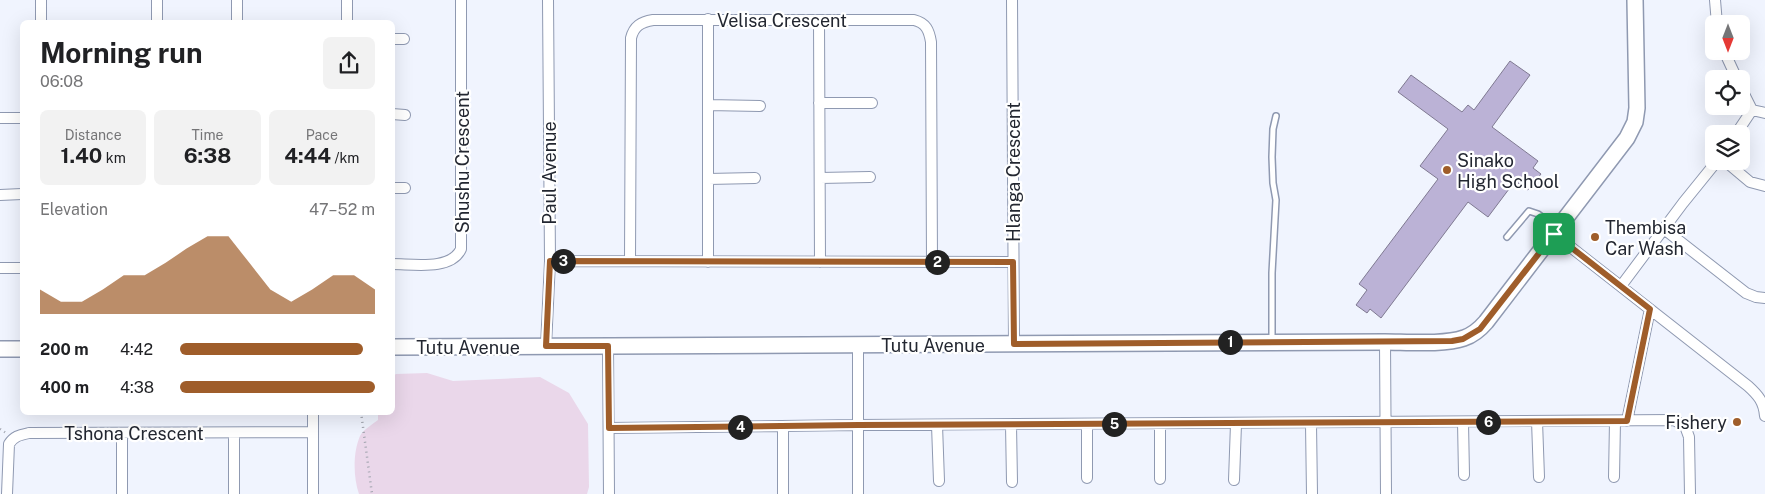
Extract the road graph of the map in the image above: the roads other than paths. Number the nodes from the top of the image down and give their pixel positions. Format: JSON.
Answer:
{"nodes":[{"id":1,"x":41,"y":0,"type":"edge"},
{"id":2,"x":157,"y":0,"type":"edge"},
{"id":3,"x":236,"y":0,"type":"edge"},
{"id":4,"x":347,"y":0,"type":"edge"},
{"id":5,"x":461,"y":0,"type":"edge"},
{"id":6,"x":548,"y":0,"type":"edge"},
{"id":7,"x":1012,"y":0,"type":"edge"},
{"id":8,"x":1635,"y":0,"type":"edge"},
{"id":9,"x":1715,"y":0,"type":"edge"},
{"id":10,"x":1716,"y":15,"type":"edge"},
{"id":11,"x":708,"y":19,"type":"junction"},
{"id":12,"x":41,"y":20,"type":"edge"},
{"id":13,"x":157,"y":20,"type":"edge"},
{"id":14,"x":236,"y":20,"type":"edge"},
{"id":15,"x":347,"y":20,"type":"edge"},
{"id":16,"x":819,"y":20,"type":"junction"},
{"id":17,"x":395,"y":39,"type":"edge"},
{"id":18,"x":404,"y":39,"type":"dead end"},
{"id":19,"x":820,"y":103,"type":"junction"},
{"id":20,"x":872,"y":103,"type":"dead end"},
{"id":21,"x":708,"y":105,"type":"junction"},
{"id":22,"x":760,"y":106,"type":"dead end"},
{"id":23,"x":1750,"y":106,"type":"edge"},
{"id":24,"x":1752,"y":110,"type":"junction"},
{"id":25,"x":1765,"y":113,"type":"edge"},
{"id":26,"x":395,"y":114,"type":"edge"},
{"id":27,"x":405,"y":115,"type":"dead end"},
{"id":28,"x":1276,"y":116,"type":"dead end"},
{"id":29,"x":0,"y":118,"type":"edge"},
{"id":30,"x":20,"y":118,"type":"edge"},
{"id":31,"x":1742,"y":125,"type":"edge"},
{"id":32,"x":1710,"y":170,"type":"edge"},
{"id":33,"x":1736,"y":170,"type":"edge"},
{"id":34,"x":870,"y":177,"type":"dead end"},
{"id":35,"x":708,"y":178,"type":"junction"},
{"id":36,"x":755,"y":178,"type":"dead end"},
{"id":37,"x":820,"y":178,"type":"junction"},
{"id":38,"x":1765,"y":186,"type":"edge"},
{"id":39,"x":395,"y":188,"type":"edge"},
{"id":40,"x":405,"y":188,"type":"dead end"},
{"id":41,"x":0,"y":194,"type":"edge"},
{"id":42,"x":20,"y":194,"type":"edge"},
{"id":43,"x":1664,"y":229,"type":"junction"},
{"id":44,"x":1556,"y":231,"type":"junction"},
{"id":45,"x":1507,"y":237,"type":"dead end"},
{"id":46,"x":550,"y":261,"type":"junction"},
{"id":47,"x":630,"y":261,"type":"junction"},
{"id":48,"x":708,"y":262,"type":"junction"},
{"id":49,"x":820,"y":262,"type":"junction"},
{"id":50,"x":932,"y":262,"type":"junction"},
{"id":51,"x":1013,"y":262,"type":"junction"},
{"id":52,"x":395,"y":264,"type":"edge"},
{"id":53,"x":0,"y":268,"type":"edge"},
{"id":54,"x":20,"y":268,"type":"edge"},
{"id":55,"x":1621,"y":286,"type":"junction"},
{"id":56,"x":1765,"y":298,"type":"edge"},
{"id":57,"x":1650,"y":309,"type":"junction"},
{"id":58,"x":1272,"y":342,"type":"junction"},
{"id":59,"x":1384,"y":342,"type":"junction"},
{"id":60,"x":1014,"y":344,"type":"junction"},
{"id":61,"x":858,"y":345,"type":"junction"},
{"id":62,"x":546,"y":346,"type":"junction"},
{"id":63,"x":608,"y":346,"type":"junction"},
{"id":64,"x":395,"y":347,"type":"edge"},
{"id":65,"x":0,"y":349,"type":"edge"},
{"id":66,"x":20,"y":349,"type":"edge"},
{"id":67,"x":312,"y":415,"type":"edge"},
{"id":68,"x":1765,"y":416,"type":"edge"},
{"id":69,"x":1615,"y":421,"type":"junction"},
{"id":70,"x":1627,"y":421,"type":"junction"},
{"id":71,"x":1463,"y":422,"type":"junction"},
{"id":72,"x":1537,"y":422,"type":"junction"},
{"id":73,"x":1384,"y":423,"type":"junction"},
{"id":74,"x":1087,"y":424,"type":"junction"},
{"id":75,"x":1160,"y":424,"type":"junction"},
{"id":76,"x":1236,"y":424,"type":"junction"},
{"id":77,"x":1312,"y":424,"type":"junction"},
{"id":78,"x":858,"y":425,"type":"junction"},
{"id":79,"x":937,"y":425,"type":"junction"},
{"id":80,"x":1011,"y":425,"type":"junction"},
{"id":81,"x":783,"y":426,"type":"junction"},
{"id":82,"x":609,"y":428,"type":"junction"},
{"id":83,"x":313,"y":432,"type":"junction"},
{"id":84,"x":234,"y":433,"type":"junction"},
{"id":85,"x":122,"y":434,"type":"junction"},
{"id":86,"x":1464,"y":475,"type":"dead end"},
{"id":87,"x":1539,"y":477,"type":"dead end"},
{"id":88,"x":1614,"y":477,"type":"dead end"},
{"id":89,"x":1087,"y":478,"type":"dead end"},
{"id":90,"x":1160,"y":479,"type":"dead end"},
{"id":91,"x":1234,"y":480,"type":"dead end"},
{"id":92,"x":939,"y":481,"type":"dead end"},
{"id":93,"x":1012,"y":482,"type":"dead end"},
{"id":94,"x":5,"y":489,"type":"edge"},
{"id":95,"x":122,"y":494,"type":"edge"},
{"id":96,"x":234,"y":494,"type":"edge"},
{"id":97,"x":313,"y":494,"type":"edge"},
{"id":98,"x":609,"y":494,"type":"edge"},
{"id":99,"x":783,"y":494,"type":"edge"},
{"id":100,"x":858,"y":494,"type":"edge"},
{"id":101,"x":1312,"y":494,"type":"edge"},
{"id":102,"x":1386,"y":494,"type":"edge"},
{"id":103,"x":1690,"y":494,"type":"edge"}],
"edges":[{"from":1,"to":12,"type":"street"},
{"from":2,"to":13,"type":"street"},
{"from":3,"to":14,"type":"street"},
{"from":4,"to":15,"type":"street"},
{"from":5,"to":52,"type":"street","name":"Shushu Crescent"},
{"from":6,"to":46,"type":"street","name":"Paul Avenue"},
{"from":7,"to":51,"type":"street","name":"Hlanga Crescent"},
{"from":8,"to":44,"type":"street","name":"Tutu Avenue"},
{"from":9,"to":10,"type":"street"},
{"from":11,"to":16,"type":"street","name":"Velisa Crescent"},
{"from":11,"to":21,"type":"street"},
{"from":11,"to":47,"type":"street","name":"Velisa Crescent"},
{"from":16,"to":19,"type":"street"},
{"from":16,"to":50,"type":"street","name":"Velisa Crescent"},
{"from":17,"to":18,"type":"street"},
{"from":19,"to":20,"type":"street"},
{"from":19,"to":37,"type":"street"},
{"from":21,"to":22,"type":"street"},
{"from":21,"to":35,"type":"street"},
{"from":23,"to":24,"type":"street"},
{"from":24,"to":25,"type":"street"},
{"from":24,"to":31,"type":"street"},
{"from":26,"to":27,"type":"street"},
{"from":28,"to":58,"type":"lane"},
{"from":29,"to":30,"type":"street"},
{"from":32,"to":43,"type":"street"},
{"from":33,"to":38,"type":"street"},
{"from":34,"to":37,"type":"street"},
{"from":35,"to":36,"type":"street"},
{"from":35,"to":48,"type":"street"},
{"from":37,"to":49,"type":"street"},
{"from":39,"to":40,"type":"street"},
{"from":41,"to":42,"type":"street"},
{"from":43,"to":55,"type":"street"},
{"from":43,"to":56,"type":"street"},
{"from":44,"to":45,"type":"lane"},
{"from":44,"to":55,"type":"street"},
{"from":44,"to":59,"type":"street","name":"Tutu Avenue"},
{"from":46,"to":47,"type":"street"},
{"from":46,"to":62,"type":"street","name":"Paul Avenue"},
{"from":47,"to":48,"type":"street"},
{"from":48,"to":49,"type":"street"},
{"from":49,"to":50,"type":"street"},
{"from":50,"to":51,"type":"street"},
{"from":51,"to":60,"type":"street","name":"Hlanga Crescent"},
{"from":53,"to":54,"type":"street"},
{"from":55,"to":57,"type":"street"},
{"from":57,"to":68,"type":"street"},
{"from":57,"to":70,"type":"street"},
{"from":58,"to":59,"type":"street","name":"Tutu Avenue"},
{"from":58,"to":60,"type":"street","name":"Tutu Avenue"},
{"from":59,"to":73,"type":"street"},
{"from":60,"to":61,"type":"street","name":"Tutu Avenue"},
{"from":61,"to":63,"type":"street","name":"Tutu Avenue"},
{"from":61,"to":78,"type":"street"},
{"from":62,"to":63,"type":"street","name":"Tutu Avenue"},
{"from":62,"to":64,"type":"street","name":"Tutu Avenue"},
{"from":63,"to":82,"type":"street"},
{"from":65,"to":66,"type":"street"},
{"from":67,"to":83,"type":"street"},
{"from":69,"to":70,"type":"street"},
{"from":69,"to":72,"type":"street"},
{"from":69,"to":88,"type":"street"},
{"from":70,"to":103,"type":"street"},
{"from":71,"to":72,"type":"street"},
{"from":71,"to":73,"type":"street"},
{"from":71,"to":86,"type":"street"},
{"from":72,"to":87,"type":"street"},
{"from":73,"to":77,"type":"street"},
{"from":73,"to":102,"type":"street"},
{"from":74,"to":75,"type":"street"},
{"from":74,"to":80,"type":"street"},
{"from":74,"to":89,"type":"street"},
{"from":75,"to":76,"type":"street"},
{"from":75,"to":90,"type":"street"},
{"from":76,"to":77,"type":"street"},
{"from":76,"to":91,"type":"street"},
{"from":77,"to":101,"type":"street"},
{"from":78,"to":79,"type":"street"},
{"from":78,"to":81,"type":"street"},
{"from":78,"to":100,"type":"street"},
{"from":79,"to":80,"type":"street"},
{"from":79,"to":92,"type":"street"},
{"from":80,"to":93,"type":"street"},
{"from":81,"to":82,"type":"street"},
{"from":81,"to":99,"type":"street"},
{"from":82,"to":98,"type":"street"},
{"from":83,"to":84,"type":"street","name":"Tshona Crescent"},
{"from":83,"to":97,"type":"street"},
{"from":84,"to":85,"type":"street","name":"Tshona Crescent"},
{"from":84,"to":96,"type":"street"},
{"from":85,"to":94,"type":"street","name":"Tshona Crescent"},
{"from":85,"to":95,"type":"street"}]}
